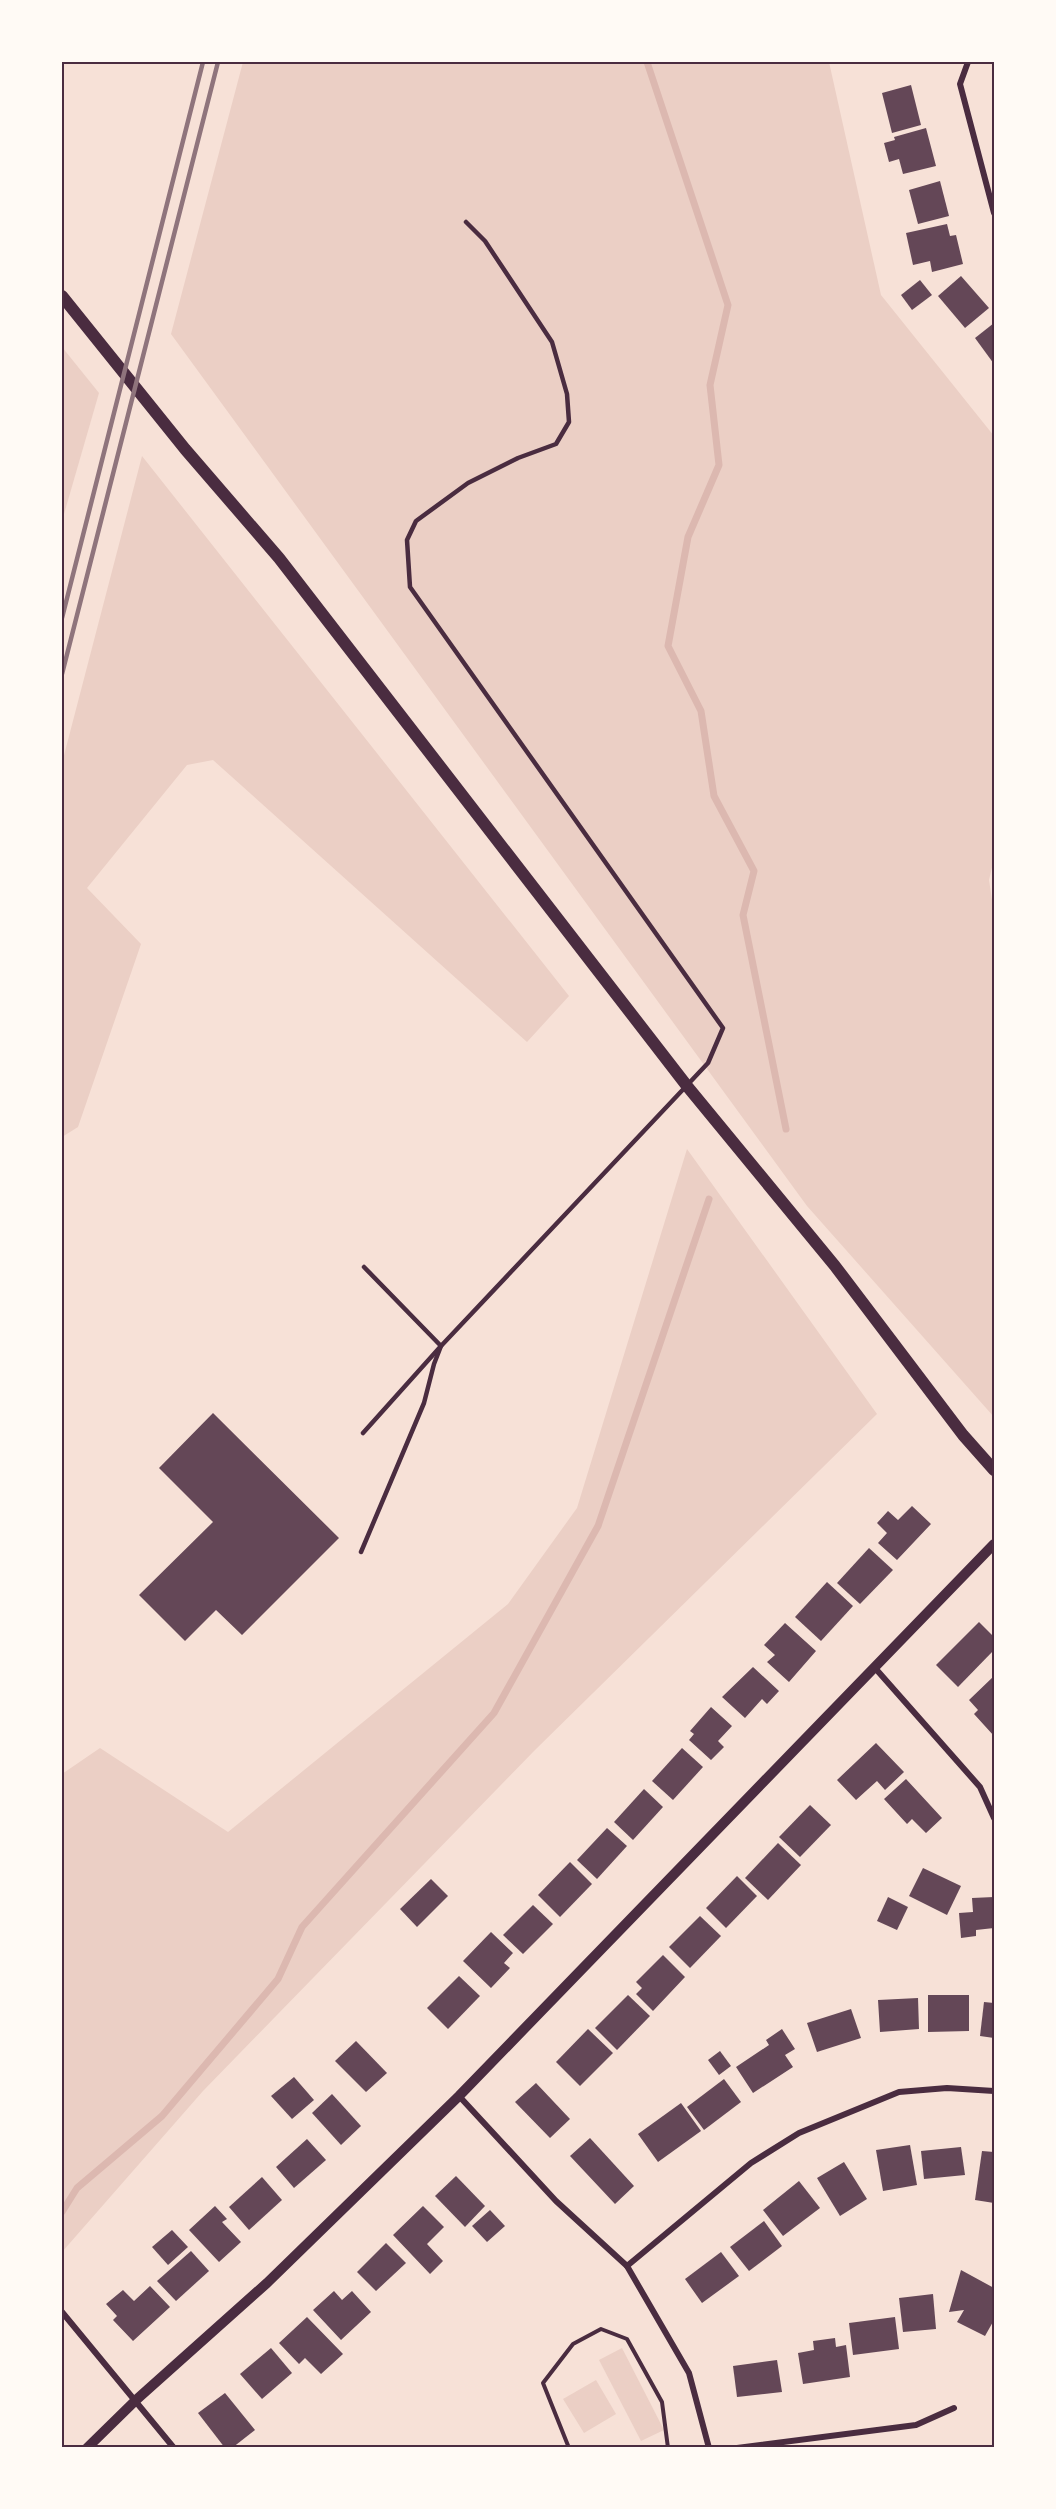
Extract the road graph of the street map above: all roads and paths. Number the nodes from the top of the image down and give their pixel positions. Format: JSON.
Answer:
{"nodes":[{"id":1,"x":968,"y":62,"type":"edge"},
{"id":2,"x":994,"y":213,"type":"edge"},
{"id":3,"x":466,"y":222,"type":"dead end"},
{"id":4,"x":62,"y":296,"type":"edge"},
{"id":5,"x":687,"y":1086,"type":"junction"},
{"id":6,"x":364,"y":1267,"type":"dead end"},
{"id":7,"x":441,"y":1346,"type":"junction"},
{"id":8,"x":363,"y":1433,"type":"dead end"},
{"id":9,"x":994,"y":1470,"type":"edge"},
{"id":10,"x":994,"y":1544,"type":"edge"},
{"id":11,"x":361,"y":1552,"type":"dead end"},
{"id":12,"x":875,"y":1668,"type":"junction"},
{"id":13,"x":994,"y":1818,"type":"edge"},
{"id":14,"x":994,"y":2091,"type":"edge"},
{"id":15,"x":459,"y":2096,"type":"junction"},
{"id":16,"x":627,"y":2265,"type":"junction"},
{"id":17,"x":62,"y":2312,"type":"edge"},
{"id":18,"x":135,"y":2400,"type":"junction"},
{"id":19,"x":954,"y":2408,"type":"dead end"},
{"id":20,"x":87,"y":2448,"type":"edge"},
{"id":21,"x":174,"y":2448,"type":"edge"},
{"id":22,"x":569,"y":2448,"type":"edge"},
{"id":23,"x":668,"y":2448,"type":"edge"},
{"id":24,"x":709,"y":2448,"type":"edge"},
{"id":25,"x":736,"y":2448,"type":"edge"}],
"edges":[{"from":1,"to":2,"type":"street"},
{"from":3,"to":5,"type":"lane"},
{"from":4,"to":5,"type":"main road"},
{"from":5,"to":7,"type":"lane"},
{"from":5,"to":9,"type":"main road"},
{"from":6,"to":7,"type":"lane"},
{"from":7,"to":8,"type":"lane"},
{"from":7,"to":11,"type":"lane"},
{"from":10,"to":12,"type":"street"},
{"from":12,"to":13,"type":"street"},
{"from":12,"to":15,"type":"street"},
{"from":14,"to":16,"type":"street"},
{"from":15,"to":16,"type":"street"},
{"from":15,"to":18,"type":"street"},
{"from":16,"to":24,"type":"street"},
{"from":17,"to":18,"type":"street"},
{"from":18,"to":20,"type":"street"},
{"from":18,"to":21,"type":"street"},
{"from":19,"to":25,"type":"street"},
{"from":22,"to":23,"type":"path"}]}
